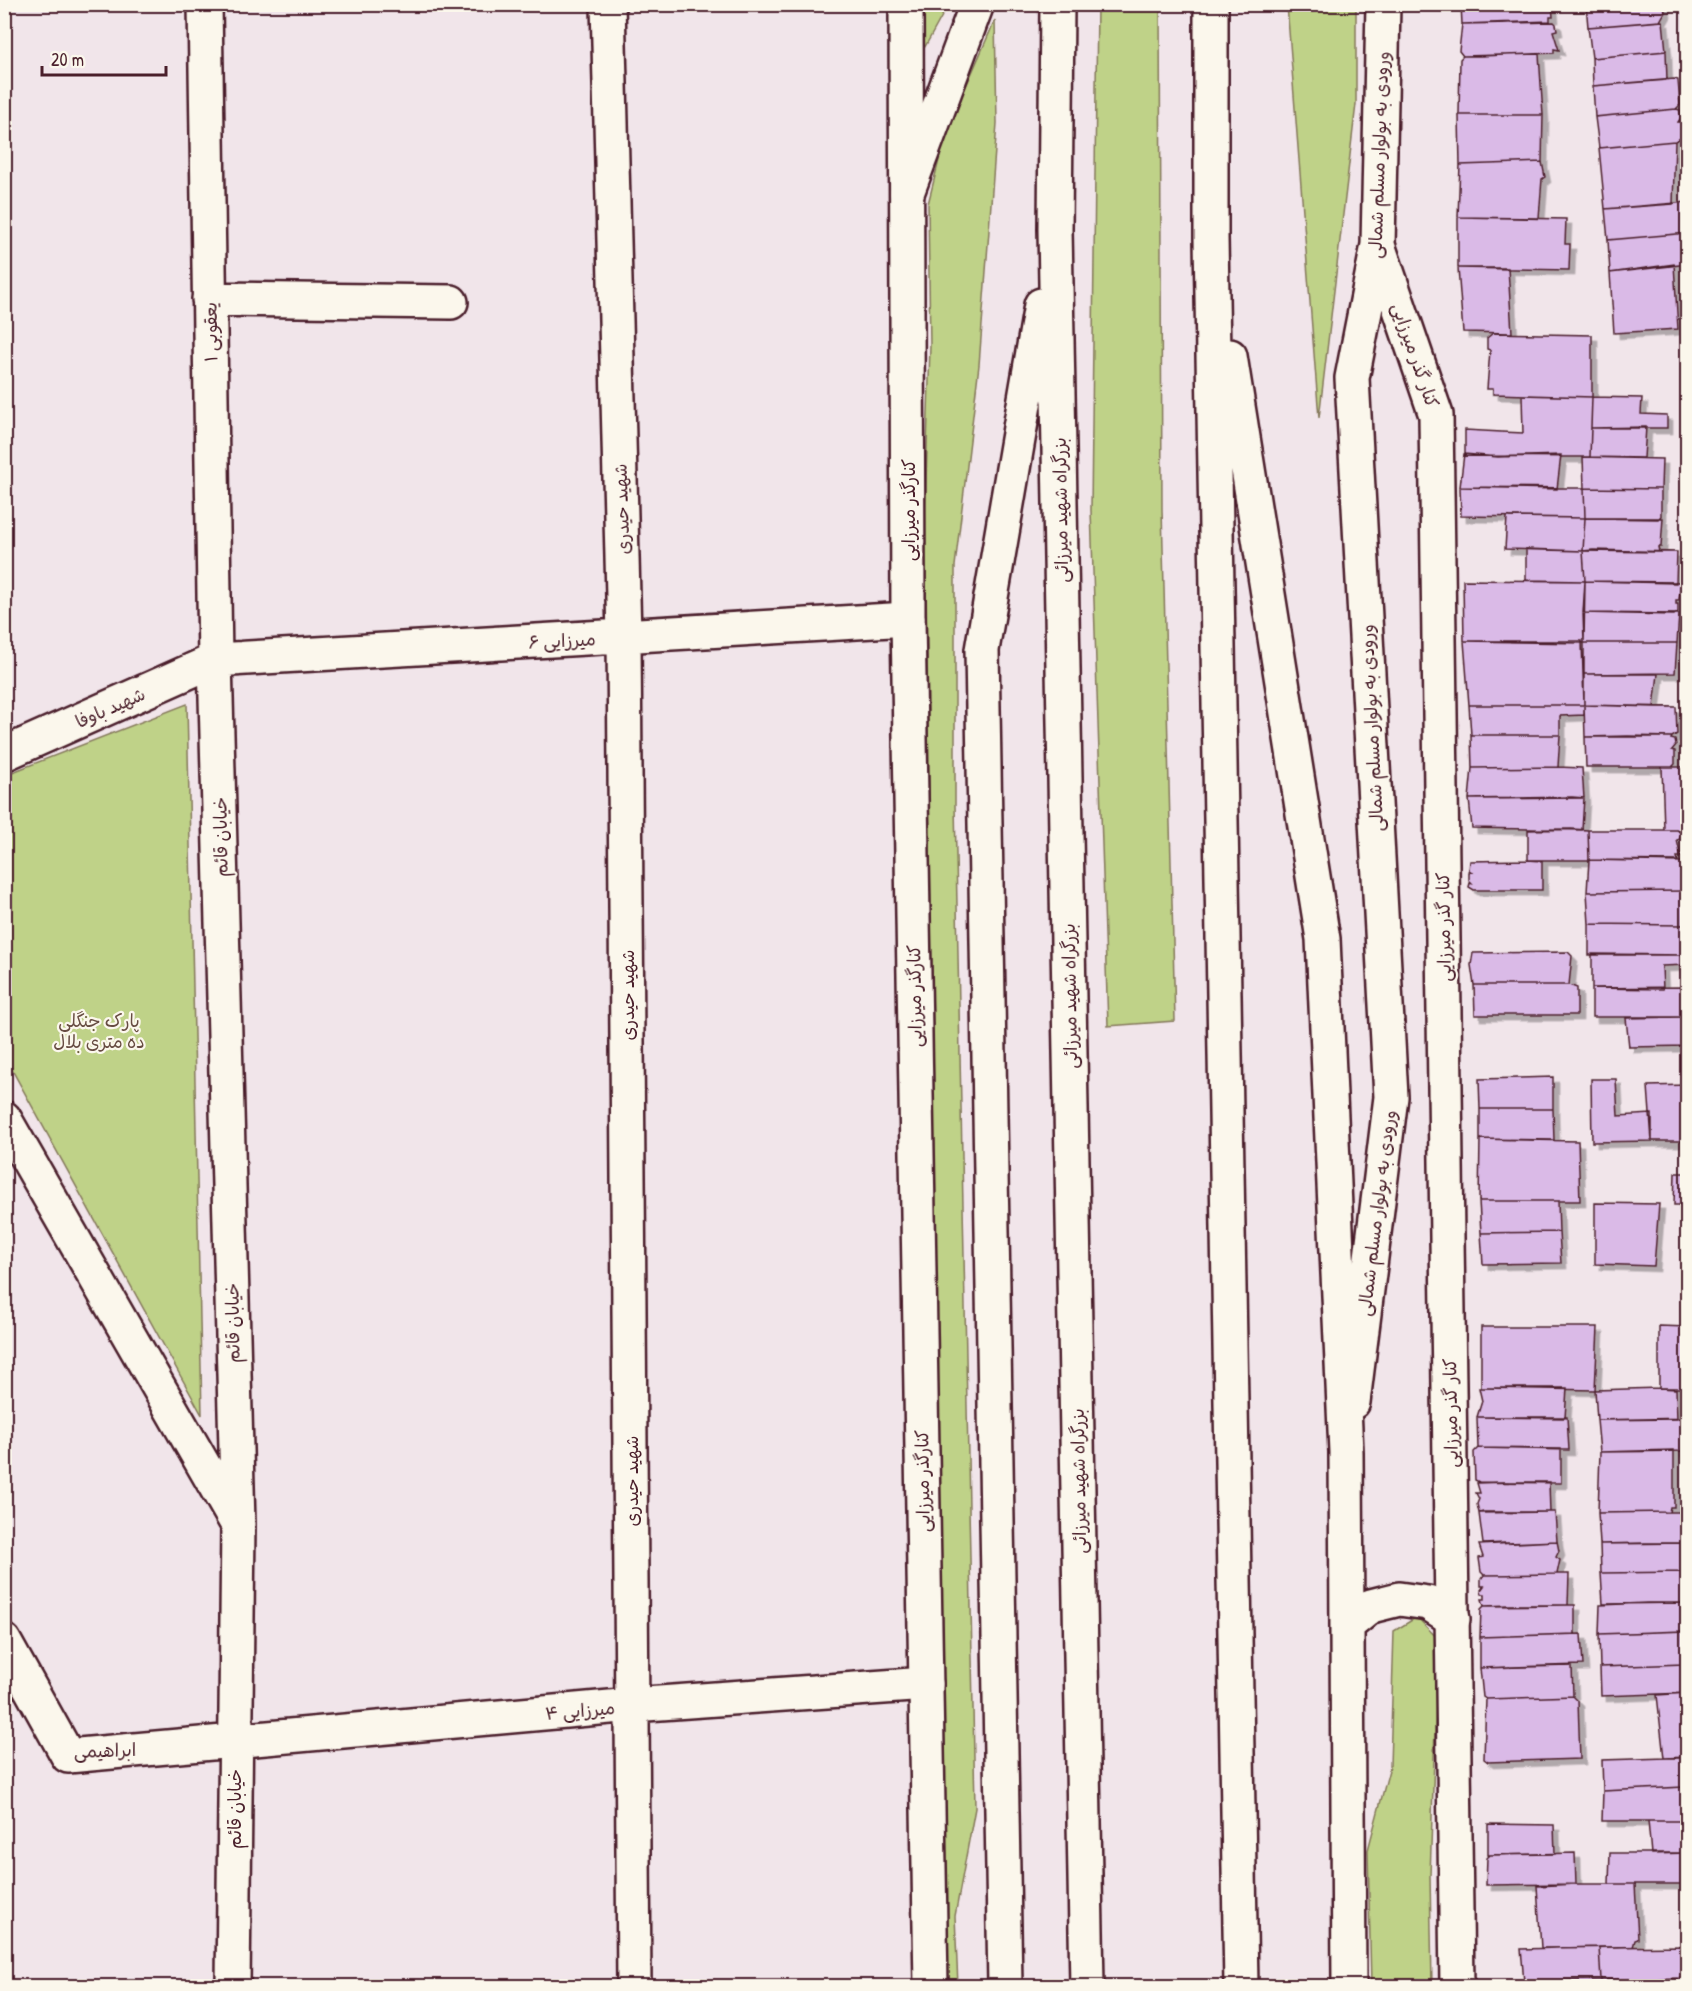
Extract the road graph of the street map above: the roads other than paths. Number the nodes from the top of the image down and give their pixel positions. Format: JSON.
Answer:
{"nodes":[{"id":1,"x":205,"y":4,"type":"edge"},
{"id":2,"x":608,"y":4,"type":"edge"},
{"id":3,"x":906,"y":4,"type":"edge"},
{"id":4,"x":977,"y":4,"type":"edge"},
{"id":5,"x":1057,"y":4,"type":"edge"},
{"id":6,"x":1211,"y":4,"type":"edge"},
{"id":7,"x":1383,"y":4,"type":"edge"},
{"id":8,"x":907,"y":193,"type":"junction"},
{"id":9,"x":1055,"y":229,"type":"junction"},
{"id":10,"x":1212,"y":238,"type":"junction"},
{"id":11,"x":1378,"y":245,"type":"junction"},
{"id":12,"x":209,"y":299,"type":"junction"},
{"id":13,"x":451,"y":302,"type":"dead end"},
{"id":14,"x":908,"y":619,"type":"junction"},
{"id":15,"x":624,"y":636,"type":"junction"},
{"id":16,"x":215,"y":660,"type":"junction"},
{"id":17,"x":4,"y":754,"type":"edge"},
{"id":18,"x":4,"y":1118,"type":"edge"},
{"id":19,"x":1346,"y":1452,"type":"junction"},
{"id":20,"x":238,"y":1524,"type":"junction"},
{"id":21,"x":1453,"y":1619,"type":"junction"},
{"id":22,"x":1349,"y":1624,"type":"junction"},
{"id":23,"x":4,"y":1641,"type":"edge"},
{"id":24,"x":926,"y":1684,"type":"junction"},
{"id":25,"x":633,"y":1705,"type":"junction"},
{"id":26,"x":234,"y":1740,"type":"junction"},
{"id":27,"x":233,"y":1986,"type":"edge"},
{"id":28,"x":634,"y":1986,"type":"edge"},
{"id":29,"x":931,"y":1986,"type":"edge"},
{"id":30,"x":1005,"y":1986,"type":"edge"},
{"id":31,"x":1087,"y":1986,"type":"edge"},
{"id":32,"x":1241,"y":1986,"type":"edge"},
{"id":33,"x":1349,"y":1986,"type":"edge"},
{"id":34,"x":1457,"y":1986,"type":"edge"}],
"edges":[{"from":1,"to":12,"type":"main road","name":"یعقوبی ۱"},
{"from":2,"to":15,"type":"main road","name":"شهید حیدری"},
{"from":3,"to":8,"type":"main road","name":"کنارگذر میرزایی"},
{"from":4,"to":8,"type":"main road"},
{"from":5,"to":9,"type":"main road","name":"بزرگراه شهید میرزائی"},
{"from":6,"to":10,"type":"main road"},
{"from":7,"to":11,"type":"main road","name":"ورودی به بولوار مسلم شمالی"},
{"from":8,"to":14,"type":"main road","name":"کنارگذر میرزایی"},
{"from":9,"to":30,"type":"main road"},
{"from":9,"to":31,"type":"main road","name":"بزرگراه شهید میرزائی"},
{"from":10,"to":19,"type":"main road"},
{"from":10,"to":32,"type":"main road"},
{"from":11,"to":19,"type":"main road","name":"ورودی به بولوار مسلم شمالی"},
{"from":11,"to":21,"type":"main road","name":"کنار گذر میرزایی"},
{"from":12,"to":13,"type":"main road"},
{"from":12,"to":16,"type":"main road","name":"یعقوبی ۱"},
{"from":14,"to":15,"type":"main road","name":"میرزایی ۶"},
{"from":14,"to":24,"type":"main road","name":"کنارگذر میرزایی"},
{"from":15,"to":16,"type":"main road","name":"میرزایی ۶"},
{"from":15,"to":25,"type":"main road","name":"شهید حیدری"},
{"from":16,"to":17,"type":"main road","name":"شهید باوفا"},
{"from":16,"to":20,"type":"main road","name":"خیابان قائم"},
{"from":18,"to":20,"type":"main road"},
{"from":19,"to":22,"type":"main road"},
{"from":20,"to":26,"type":"main road","name":"خیابان قائم"},
{"from":21,"to":22,"type":"main road"},
{"from":21,"to":34,"type":"main road","name":"کنار گذر میرزایی"},
{"from":22,"to":33,"type":"main road"},
{"from":23,"to":26,"type":"main road","name":"ابراهیمی"},
{"from":24,"to":25,"type":"main road","name":"میرزایی ۴"},
{"from":24,"to":29,"type":"main road","name":"کنارگذر میرزایی"},
{"from":25,"to":26,"type":"main road","name":"میرزایی ۴"},
{"from":25,"to":28,"type":"main road","name":"شهید حیدری"},
{"from":26,"to":27,"type":"main road","name":"خیابان قائم"}]}
